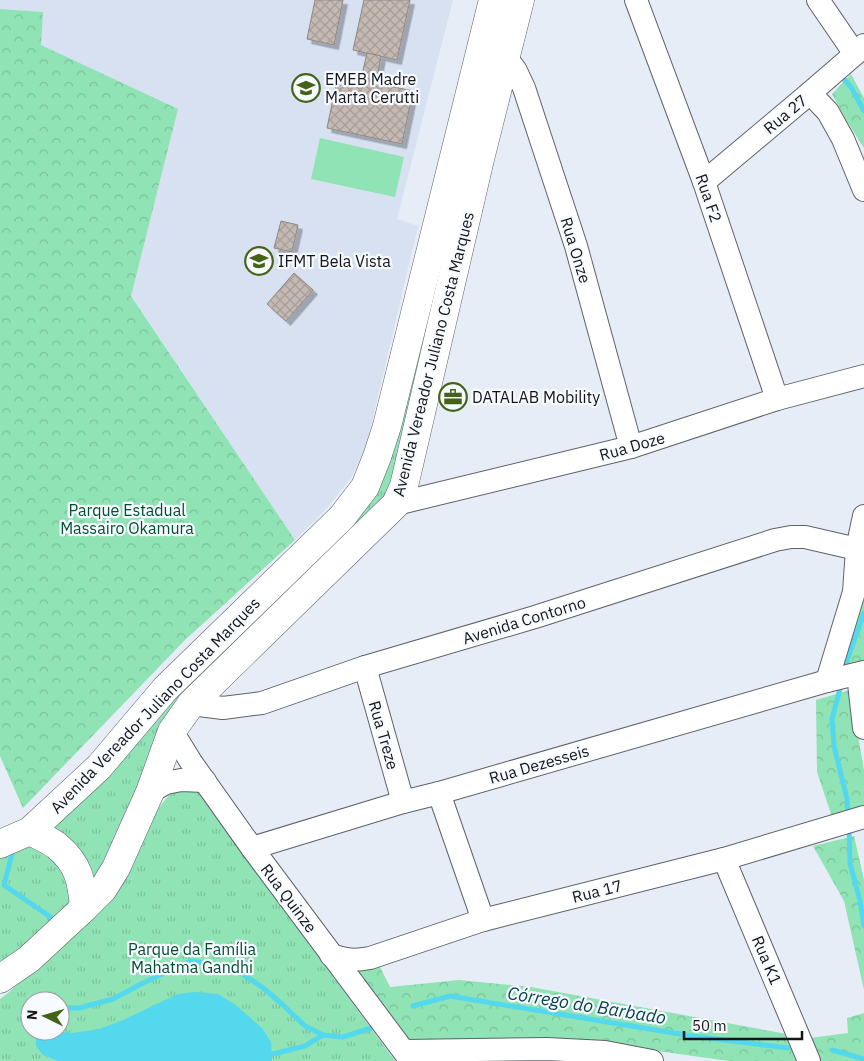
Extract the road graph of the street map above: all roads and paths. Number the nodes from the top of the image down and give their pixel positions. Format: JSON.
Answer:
{"nodes":[{"id":1,"x":493,"y":0,"type":"edge"},
{"id":2,"x":520,"y":0,"type":"edge"},
{"id":3,"x":636,"y":0,"type":"edge"},
{"id":4,"x":818,"y":0,"type":"edge"},
{"id":5,"x":506,"y":57,"type":"junction"},
{"id":6,"x":850,"y":58,"type":"edge"},
{"id":7,"x":810,"y":93,"type":"junction"},
{"id":8,"x":704,"y":182,"type":"junction"},
{"id":9,"x":864,"y":190,"type":"edge"},
{"id":10,"x":864,"y":376,"type":"edge"},
{"id":11,"x":777,"y":399,"type":"junction"},
{"id":12,"x":632,"y":448,"type":"junction"},
{"id":13,"x":396,"y":504,"type":"junction"},
{"id":14,"x":864,"y":516,"type":"edge"},
{"id":15,"x":857,"y":549,"type":"junction"},
{"id":16,"x":365,"y":668,"type":"junction"},
{"id":17,"x":859,"y":674,"type":"edge"},
{"id":18,"x":829,"y":681,"type":"junction"},
{"id":19,"x":191,"y":704,"type":"junction"},
{"id":20,"x":864,"y":728,"type":"edge"},
{"id":21,"x":172,"y":731,"type":"junction"},
{"id":22,"x":205,"y":781,"type":"junction"},
{"id":23,"x":150,"y":792,"type":"junction"},
{"id":24,"x":439,"y":793,"type":"junction"},
{"id":25,"x":402,"y":802,"type":"junction"},
{"id":26,"x":854,"y":820,"type":"edge"},
{"id":27,"x":30,"y":831,"type":"junction"},
{"id":28,"x":0,"y":844,"type":"edge"},
{"id":29,"x":252,"y":848,"type":"junction"},
{"id":30,"x":724,"y":859,"type":"junction"},
{"id":31,"x":84,"y":908,"type":"junction"},
{"id":32,"x":483,"y":920,"type":"junction"},
{"id":33,"x":331,"y":955,"type":"junction"},
{"id":34,"x":0,"y":979,"type":"edge"},
{"id":35,"x":547,"y":1055,"type":"edge"},
{"id":36,"x":407,"y":1056,"type":"edge"},
{"id":37,"x":652,"y":1061,"type":"edge"},
{"id":38,"x":809,"y":1061,"type":"edge"}],
"edges":[{"from":1,"to":27,"type":"main road","name":"Avenida Vereador Juliano Costa Marques"},
{"from":2,"to":5,"type":"main road","name":"Avenida Vereador Juliano Costa Marques"},
{"from":3,"to":8,"type":"street","name":"Rua F2"},
{"from":4,"to":6,"type":"street"},
{"from":5,"to":12,"type":"street","name":"Rua Onze"},
{"from":5,"to":13,"type":"main road","name":"Avenida Vereador Juliano Costa Marques"},
{"from":6,"to":7,"type":"street","name":"Rua 27"},
{"from":7,"to":8,"type":"street","name":"Rua 27"},
{"from":7,"to":9,"type":"street"},
{"from":8,"to":11,"type":"street","name":"Rua F2"},
{"from":10,"to":11,"type":"street","name":"Rua Doze"},
{"from":11,"to":12,"type":"street","name":"Rua Doze"},
{"from":12,"to":13,"type":"street","name":"Rua Doze"},
{"from":13,"to":19,"type":"main road","name":"Avenida Vereador Juliano Costa Marques"},
{"from":14,"to":15,"type":"street"},
{"from":15,"to":16,"type":"street","name":"Avenida Contorno"},
{"from":15,"to":18,"type":"street"},
{"from":16,"to":19,"type":"street","name":"Avenida Contorno"},
{"from":16,"to":25,"type":"street","name":"Rua Treze"},
{"from":17,"to":18,"type":"street","name":"Rua Dezesseis"},
{"from":17,"to":20,"type":"street"},
{"from":18,"to":24,"type":"street","name":"Rua Dezesseis"},
{"from":19,"to":21,"type":"main road","name":"Avenida Vereador Juliano Costa Marques"},
{"from":21,"to":22,"type":"street","name":"Rua Quinze"},
{"from":21,"to":23,"type":"main road","name":"Avenida Vereador Juliano Costa Marques"},
{"from":22,"to":23,"type":"street"},
{"from":22,"to":29,"type":"street","name":"Rua Quinze"},
{"from":23,"to":31,"type":"main road","name":"Avenida Vereador Juliano Costa Marques"},
{"from":24,"to":25,"type":"street","name":"Rua Dezesseis"},
{"from":24,"to":32,"type":"street"},
{"from":25,"to":29,"type":"street","name":"Rua Dezesseis"},
{"from":26,"to":30,"type":"street","name":"Rua 17"},
{"from":27,"to":28,"type":"main road","name":"Avenida Vereador Juliano Costa Marques"},
{"from":27,"to":31,"type":"main road"},
{"from":29,"to":33,"type":"street","name":"Rua Quinze"},
{"from":30,"to":32,"type":"street","name":"Rua 17"},
{"from":30,"to":38,"type":"street","name":"Rua K1"},
{"from":31,"to":34,"type":"main road","name":"Avenida Vereador Juliano Costa Marques"},
{"from":32,"to":33,"type":"street","name":"Rua 17"},
{"from":33,"to":36,"type":"street","name":"Rua Quinze"},
{"from":35,"to":36,"type":"street"},
{"from":35,"to":37,"type":"street"}]}
